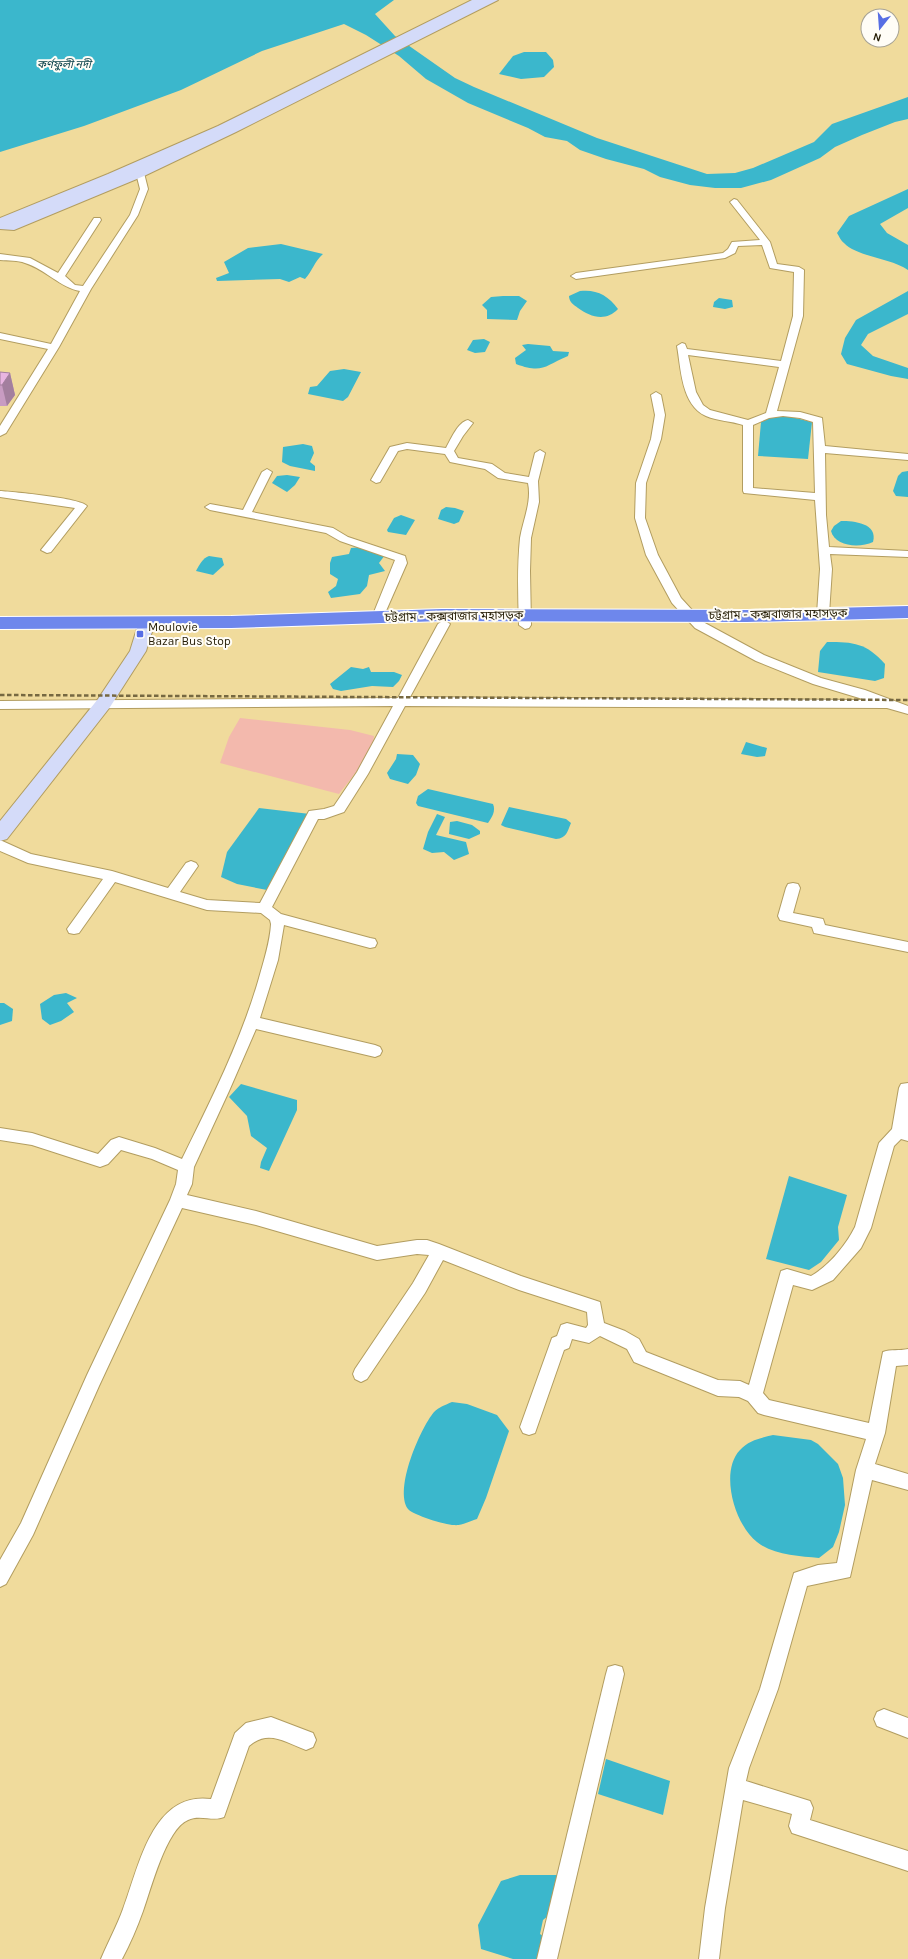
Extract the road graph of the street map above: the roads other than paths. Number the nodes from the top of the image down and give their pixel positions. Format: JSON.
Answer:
{"nodes":[{"id":1,"x":480,"y":0,"type":"edge"},
{"id":2,"x":493,"y":0,"type":"edge"},
{"id":3,"x":415,"y":34,"type":"junction"},
{"id":4,"x":373,"y":56,"type":"junction"},
{"id":5,"x":140,"y":173,"type":"junction"},
{"id":6,"x":734,"y":202,"type":"dead end"},
{"id":7,"x":97,"y":220,"type":"dead end"},
{"id":8,"x":766,"y":242,"type":"junction"},
{"id":9,"x":0,"y":257,"type":"edge"},
{"id":10,"x":576,"y":276,"type":"dead end"},
{"id":11,"x":60,"y":277,"type":"junction"},
{"id":12,"x":86,"y":289,"type":"junction"},
{"id":13,"x":0,"y":336,"type":"edge"},
{"id":14,"x":54,"y":347,"type":"junction"},
{"id":15,"x":785,"y":365,"type":"junction"},
{"id":16,"x":656,"y":395,"type":"dead end"},
{"id":17,"x":772,"y":414,"type":"junction"},
{"id":18,"x":468,"y":423,"type":"dead end"},
{"id":19,"x":748,"y":423,"type":"junction"},
{"id":20,"x":0,"y":434,"type":"edge"},
{"id":21,"x":820,"y":449,"type":"junction"},
{"id":22,"x":449,"y":451,"type":"junction"},
{"id":23,"x":540,"y":453,"type":"dead end"},
{"id":24,"x":908,"y":457,"type":"edge"},
{"id":25,"x":267,"y":472,"type":"dead end"},
{"id":26,"x":376,"y":480,"type":"dead end"},
{"id":27,"x":532,"y":481,"type":"junction"},
{"id":28,"x":0,"y":494,"type":"edge"},
{"id":29,"x":821,"y":497,"type":"junction"},
{"id":30,"x":210,"y":508,"type":"dead end"},
{"id":31,"x":246,"y":514,"type":"junction"},
{"id":32,"x":47,"y":550,"type":"dead end"},
{"id":33,"x":825,"y":550,"type":"junction"},
{"id":34,"x":908,"y":554,"type":"edge"},
{"id":35,"x":908,"y":612,"type":"edge"},
{"id":36,"x":823,"y":614,"type":"junction"},
{"id":37,"x":378,"y":617,"type":"junction"},
{"id":38,"x":524,"y":620,"type":"junction"},
{"id":39,"x":695,"y":620,"type":"junction"},
{"id":40,"x":908,"y":622,"type":"edge"},
{"id":41,"x":0,"y":623,"type":"edge"},
{"id":42,"x":444,"y":624,"type":"junction"},
{"id":43,"x":146,"y":626,"type":"junction"},
{"id":44,"x":0,"y":631,"type":"edge"},
{"id":45,"x":401,"y":702,"type":"junction"},
{"id":46,"x":104,"y":703,"type":"junction"},
{"id":47,"x":887,"y":704,"type":"junction"},
{"id":48,"x":0,"y":705,"type":"edge"},
{"id":49,"x":908,"y":710,"type":"edge"},
{"id":50,"x":0,"y":834,"type":"edge"},
{"id":51,"x":0,"y":845,"type":"edge"},
{"id":52,"x":191,"y":866,"type":"dead end"},
{"id":53,"x":112,"y":876,"type":"junction"},
{"id":54,"x":793,"y":888,"type":"dead end"},
{"id":55,"x":171,"y":894,"type":"junction"},
{"id":56,"x":264,"y":908,"type":"junction"},
{"id":57,"x":277,"y":918,"type":"junction"},
{"id":58,"x":74,"y":929,"type":"dead end"},
{"id":59,"x":370,"y":943,"type":"dead end"},
{"id":60,"x":908,"y":947,"type":"edge"},
{"id":61,"x":252,"y":1022,"type":"junction"},
{"id":62,"x":375,"y":1051,"type":"dead end"},
{"id":63,"x":906,"y":1088,"type":"dead end"},
{"id":64,"x":0,"y":1134,"type":"edge"},
{"id":65,"x":904,"y":1134,"type":"edge"},
{"id":66,"x":186,"y":1168,"type":"junction"},
{"id":67,"x":178,"y":1200,"type":"junction"},
{"id":68,"x":439,"y":1251,"type":"junction"},
{"id":69,"x":596,"y":1328,"type":"junction"},
{"id":70,"x":908,"y":1357,"type":"edge"},
{"id":71,"x":361,"y":1374,"type":"dead end"},
{"id":72,"x":754,"y":1395,"type":"junction"},
{"id":73,"x":529,"y":1427,"type":"dead end"},
{"id":74,"x":876,"y":1433,"type":"junction"},
{"id":75,"x":865,"y":1470,"type":"junction"},
{"id":76,"x":908,"y":1482,"type":"edge"},
{"id":77,"x":0,"y":1578,"type":"edge"},
{"id":78,"x":615,"y":1674,"type":"dead end"},
{"id":79,"x":884,"y":1719,"type":"dead end"},
{"id":80,"x":908,"y":1728,"type":"edge"},
{"id":81,"x":306,"y":1740,"type":"dead end"},
{"id":82,"x":736,"y":1788,"type":"junction"},
{"id":83,"x":908,"y":1861,"type":"edge"},
{"id":84,"x":111,"y":1959,"type":"edge"},
{"id":85,"x":547,"y":1959,"type":"edge"},
{"id":86,"x":709,"y":1959,"type":"edge"}],
"edges":[{"from":1,"to":3,"type":"main road"},
{"from":2,"to":3,"type":"main road"},
{"from":3,"to":4,"type":"main road"},
{"from":4,"to":5,"type":"main road"},
{"from":4,"to":5,"type":"main road"},
{"from":5,"to":12,"type":"street"},
{"from":6,"to":8,"type":"street"},
{"from":7,"to":11,"type":"street"},
{"from":8,"to":10,"type":"street"},
{"from":8,"to":15,"type":"street"},
{"from":9,"to":11,"type":"street"},
{"from":11,"to":12,"type":"street"},
{"from":12,"to":14,"type":"street"},
{"from":13,"to":14,"type":"street"},
{"from":14,"to":20,"type":"street"},
{"from":15,"to":17,"type":"street"},
{"from":15,"to":19,"type":"street"},
{"from":16,"to":39,"type":"street"},
{"from":17,"to":19,"type":"street"},
{"from":17,"to":21,"type":"street"},
{"from":18,"to":22,"type":"street"},
{"from":19,"to":29,"type":"street"},
{"from":21,"to":24,"type":"street"},
{"from":21,"to":29,"type":"street"},
{"from":22,"to":26,"type":"street"},
{"from":22,"to":27,"type":"street"},
{"from":23,"to":27,"type":"street"},
{"from":25,"to":31,"type":"street"},
{"from":27,"to":38,"type":"street"},
{"from":28,"to":32,"type":"street"},
{"from":29,"to":33,"type":"street"},
{"from":30,"to":31,"type":"street"},
{"from":31,"to":37,"type":"street"},
{"from":33,"to":34,"type":"street"},
{"from":33,"to":36,"type":"street"},
{"from":35,"to":36,"type":"highway","name":"চট্টগ্রাম - কক্সবাজার মহাসড়ক"},
{"from":36,"to":39,"type":"highway","name":"চট্টগ্রাম - কক্সবাজার মহাসড়ক"},
{"from":37,"to":38,"type":"highway","name":"চট্টগ্রাম - কক্সবাজার মহাসড়ক"},
{"from":37,"to":43,"type":"highway","name":"চট্টগ্রাম - কক্সবাজার মহাসড়ক"},
{"from":38,"to":39,"type":"highway","name":"চট্টগ্রাম - কক্সবাজার মহাসড়ক"},
{"from":38,"to":42,"type":"highway","name":"চট্টগ্রাম - কক্সবাজার মহাসড়ক"},
{"from":39,"to":40,"type":"highway","name":"চট্টগ্রাম - কক্সবাজার মহাসড়ক"},
{"from":39,"to":47,"type":"street"},
{"from":41,"to":43,"type":"highway","name":"চট্টগ্রাম - কক্সবাজার মহাসড়ক"},
{"from":42,"to":43,"type":"highway","name":"চট্টগ্রাম - কক্সবাজার মহাসড়ক"},
{"from":42,"to":45,"type":"street"},
{"from":43,"to":44,"type":"highway","name":"চট্টগ্রাম - কক্সবাজার মহাসড়ক"},
{"from":43,"to":46,"type":"main road"},
{"from":45,"to":46,"type":"street"},
{"from":45,"to":47,"type":"street"},
{"from":45,"to":56,"type":"street"},
{"from":46,"to":48,"type":"street"},
{"from":46,"to":50,"type":"main road"},
{"from":47,"to":49,"type":"street"},
{"from":51,"to":53,"type":"street"},
{"from":52,"to":55,"type":"street"},
{"from":53,"to":55,"type":"street"},
{"from":53,"to":58,"type":"street"},
{"from":54,"to":60,"type":"street"},
{"from":55,"to":56,"type":"street"},
{"from":56,"to":57,"type":"street"},
{"from":57,"to":59,"type":"street"},
{"from":57,"to":61,"type":"street"},
{"from":61,"to":62,"type":"street"},
{"from":61,"to":66,"type":"street"},
{"from":63,"to":65,"type":"street"},
{"from":64,"to":66,"type":"street"},
{"from":65,"to":72,"type":"street"},
{"from":66,"to":67,"type":"street"},
{"from":67,"to":68,"type":"street"},
{"from":67,"to":77,"type":"street"},
{"from":68,"to":69,"type":"street"},
{"from":68,"to":71,"type":"street"},
{"from":69,"to":72,"type":"street"},
{"from":69,"to":73,"type":"street"},
{"from":70,"to":74,"type":"street"},
{"from":72,"to":74,"type":"street"},
{"from":74,"to":75,"type":"street"},
{"from":75,"to":76,"type":"street"},
{"from":75,"to":82,"type":"street"},
{"from":78,"to":85,"type":"street"},
{"from":79,"to":80,"type":"street"},
{"from":81,"to":84,"type":"street"},
{"from":82,"to":83,"type":"street"},
{"from":82,"to":86,"type":"street"}]}
